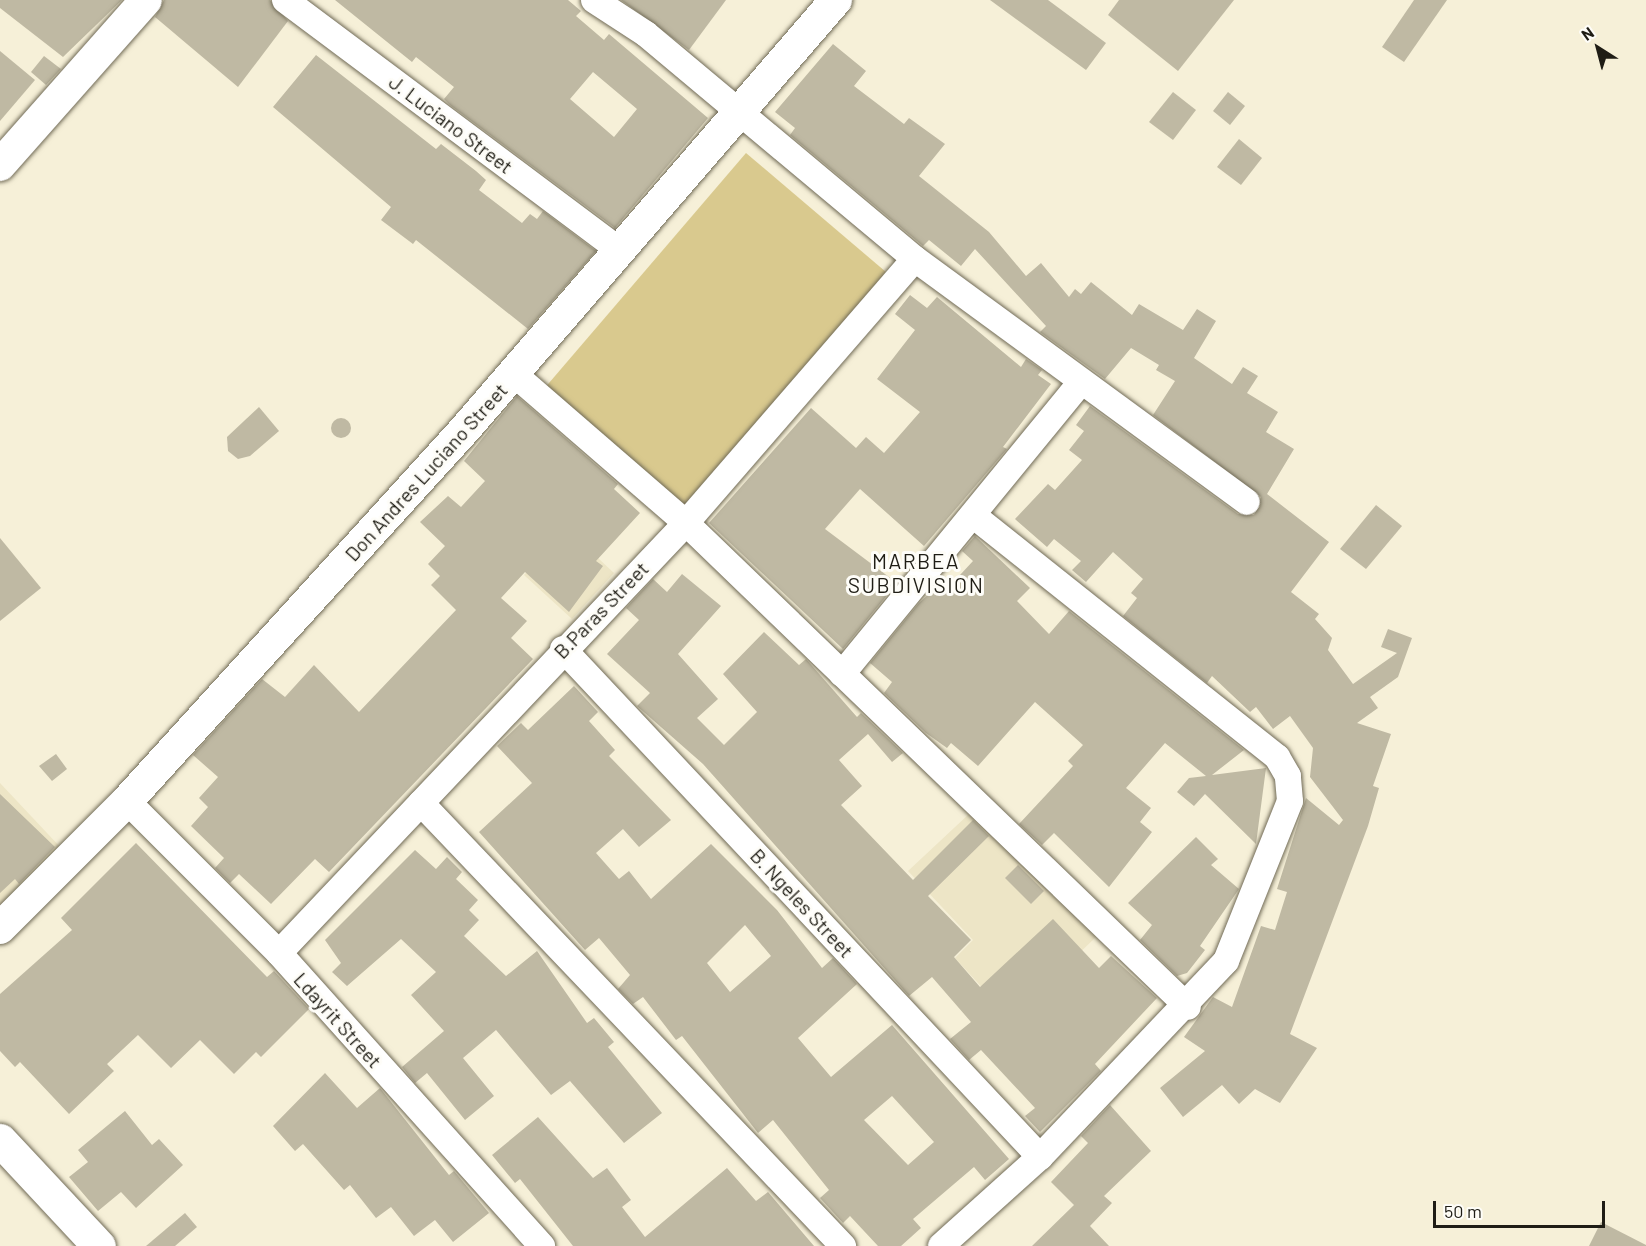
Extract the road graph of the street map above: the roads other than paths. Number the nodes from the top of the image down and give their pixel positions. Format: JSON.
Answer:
{"nodes":[{"id":1,"x":146,"y":0,"type":"edge"},
{"id":2,"x":285,"y":0,"type":"edge"},
{"id":3,"x":594,"y":0,"type":"edge"},
{"id":4,"x":836,"y":0,"type":"edge"},
{"id":5,"x":737,"y":111,"type":"junction"},
{"id":6,"x":0,"y":165,"type":"edge"},
{"id":7,"x":617,"y":248,"type":"junction"},
{"id":8,"x":915,"y":259,"type":"junction"},
{"id":9,"x":514,"y":374,"type":"junction"},
{"id":10,"x":1082,"y":382,"type":"junction"},
{"id":11,"x":1247,"y":502,"type":"dead end"},
{"id":12,"x":975,"y":517,"type":"junction"},
{"id":13,"x":686,"y":522,"type":"junction"},
{"id":14,"x":563,"y":648,"type":"junction"},
{"id":15,"x":842,"y":674,"type":"junction"},
{"id":16,"x":127,"y":801,"type":"junction"},
{"id":17,"x":421,"y":803,"type":"junction"},
{"id":18,"x":0,"y":928,"type":"edge"},
{"id":19,"x":279,"y":953,"type":"junction"},
{"id":20,"x":1188,"y":1007,"type":"junction"},
{"id":21,"x":0,"y":1140,"type":"edge"},
{"id":22,"x":1040,"y":1157,"type":"junction"},
{"id":23,"x":99,"y":1246,"type":"edge"},
{"id":24,"x":542,"y":1246,"type":"edge"},
{"id":25,"x":843,"y":1246,"type":"edge"},
{"id":26,"x":941,"y":1246,"type":"edge"}],
"edges":[{"from":1,"to":6,"type":"street"},
{"from":2,"to":7,"type":"street","name":"J. Luciano Street"},
{"from":3,"to":5,"type":"street"},
{"from":4,"to":5,"type":"street","name":"Don Andres Luciano Street"},
{"from":5,"to":7,"type":"street","name":"Don Andres Luciano Street"},
{"from":5,"to":8,"type":"street"},
{"from":7,"to":9,"type":"street","name":"Don Andres Luciano Street"},
{"from":8,"to":10,"type":"street"},
{"from":8,"to":13,"type":"street","name":"B.Paras Street"},
{"from":9,"to":13,"type":"street"},
{"from":9,"to":16,"type":"street","name":"Don Andres Luciano Street"},
{"from":10,"to":11,"type":"street"},
{"from":10,"to":12,"type":"street"},
{"from":12,"to":15,"type":"street"},
{"from":12,"to":20,"type":"street"},
{"from":13,"to":14,"type":"street","name":"B.Paras Street"},
{"from":13,"to":15,"type":"street"},
{"from":14,"to":17,"type":"street","name":"B.Paras Street"},
{"from":14,"to":22,"type":"street","name":"B. Ngeles Street"},
{"from":15,"to":20,"type":"street"},
{"from":16,"to":18,"type":"street","name":"Don Andres Luciano Street"},
{"from":16,"to":19,"type":"street","name":"Ldayrit Street"},
{"from":17,"to":19,"type":"street","name":"B.Paras Street"},
{"from":17,"to":25,"type":"street"},
{"from":19,"to":24,"type":"street","name":"Ldayrit Street"},
{"from":20,"to":22,"type":"street"},
{"from":21,"to":23,"type":"main road"},
{"from":22,"to":26,"type":"street"}]}
